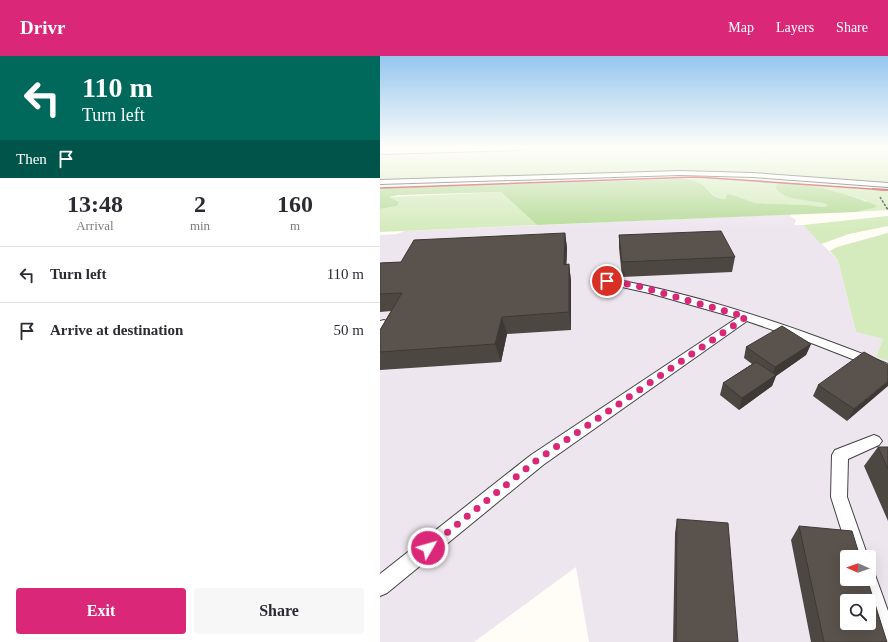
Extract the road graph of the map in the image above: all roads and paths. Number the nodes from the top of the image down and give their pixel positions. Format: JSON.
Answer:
{"nodes":[{"id":1,"x":635,"y":174,"type":"edge"},
{"id":2,"x":729,"y":174,"type":"edge"},
{"id":3,"x":380,"y":182,"type":"edge"},
{"id":4,"x":888,"y":186,"type":"edge"},
{"id":5,"x":607,"y":281,"type":"dead end"},
{"id":6,"x":746,"y":317,"type":"junction"},
{"id":7,"x":888,"y":370,"type":"edge"},
{"id":8,"x":874,"y":442,"type":"dead end"},
{"id":9,"x":857,"y":550,"type":"edge"},
{"id":10,"x":380,"y":586,"type":"edge"},
{"id":11,"x":869,"y":586,"type":"edge"},
{"id":12,"x":888,"y":642,"type":"edge"}],
"edges":[{"from":1,"to":3,"type":"lane"},
{"from":2,"to":4,"type":"lane"},
{"from":5,"to":6,"type":"lane"},
{"from":6,"to":7,"type":"lane"},
{"from":6,"to":10,"type":"lane"},
{"from":8,"to":9,"type":"lane"},
{"from":11,"to":12,"type":"lane"}]}
